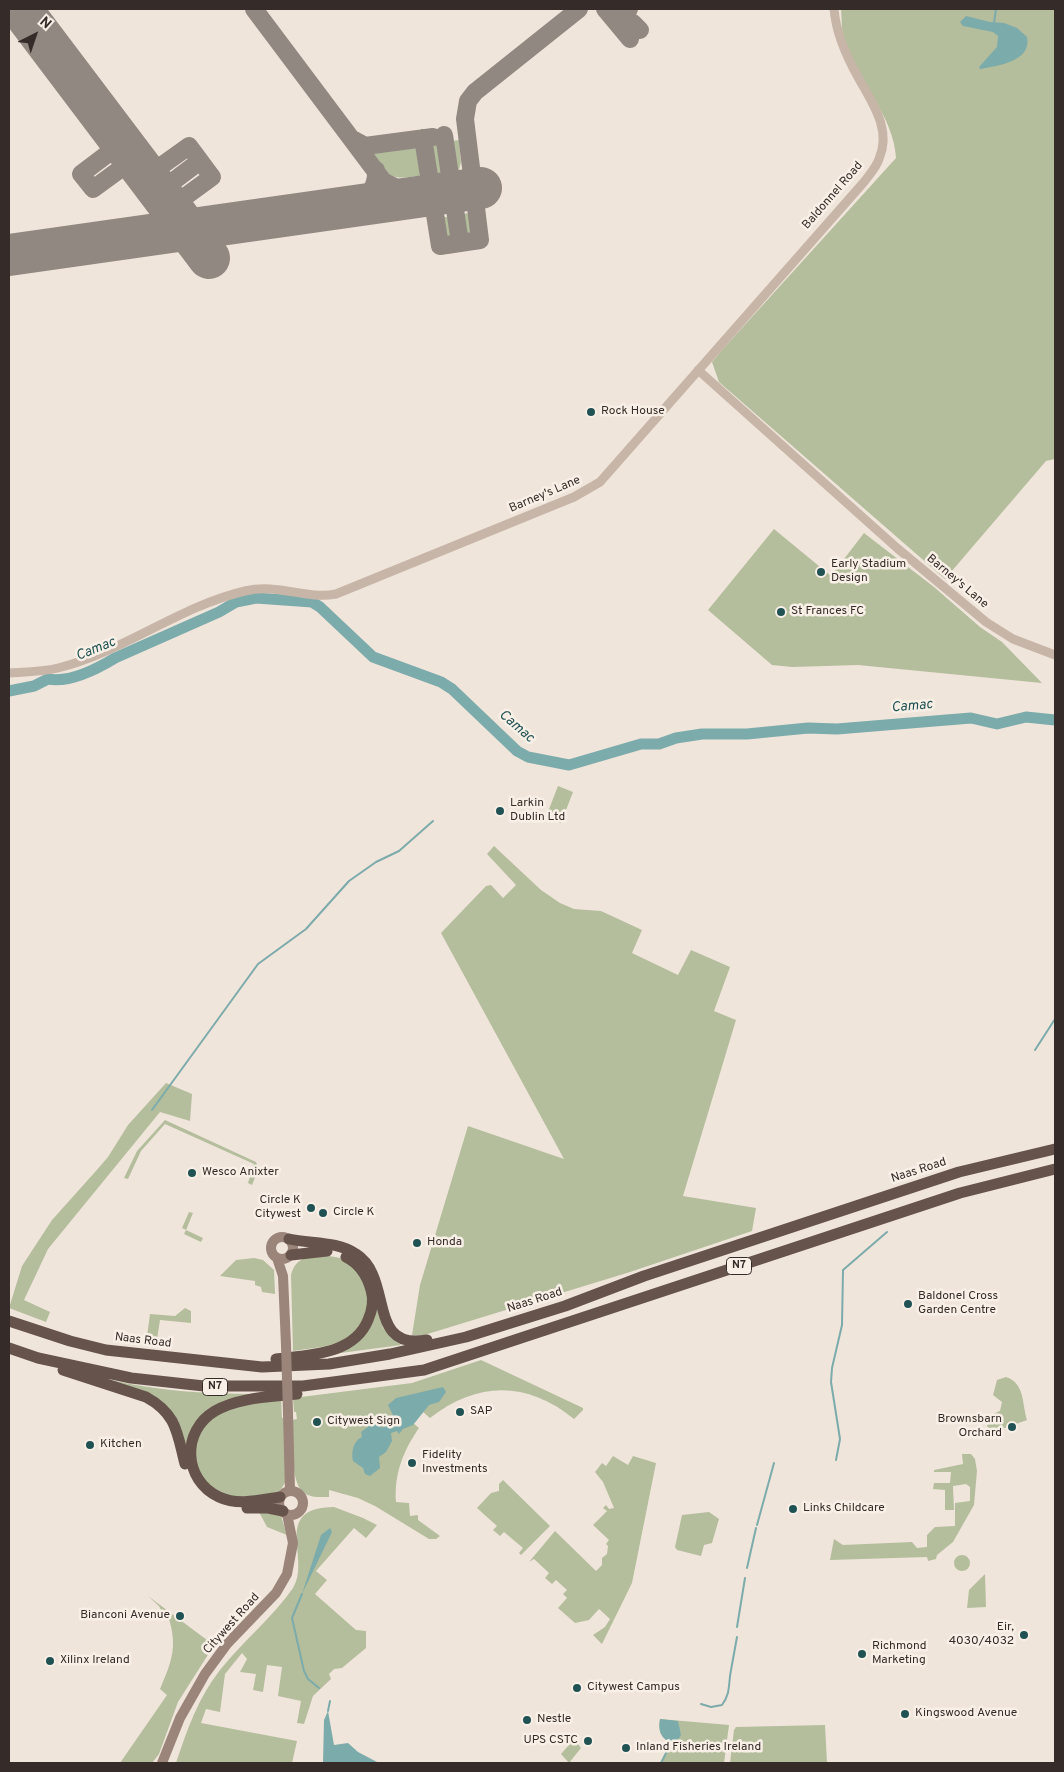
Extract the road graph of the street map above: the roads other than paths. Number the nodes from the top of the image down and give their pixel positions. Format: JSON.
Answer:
{"nodes":[{"id":1,"x":834,"y":9,"type":"edge"},
{"id":2,"x":698,"y":370,"type":"junction"},
{"id":3,"x":1055,"y":655,"type":"edge"},
{"id":4,"x":9,"y":673,"type":"edge"},
{"id":5,"x":1055,"y":1141,"type":"edge"},
{"id":6,"x":1055,"y":1149,"type":"edge"},
{"id":7,"x":1055,"y":1169,"type":"edge"},
{"id":8,"x":959,"y":1172,"type":"junction"},
{"id":9,"x":289,"y":1239,"type":"junction"},
{"id":10,"x":290,"y":1256,"type":"junction"},
{"id":11,"x":277,"y":1258,"type":"junction"},
{"id":12,"x":283,"y":1276,"type":"junction"},
{"id":13,"x":566,"y":1306,"type":"junction"},
{"id":14,"x":9,"y":1322,"type":"edge"},
{"id":15,"x":9,"y":1350,"type":"edge"},
{"id":16,"x":177,"y":1359,"type":"junction"},
{"id":17,"x":424,"y":1370,"type":"junction"},
{"id":18,"x":290,"y":1490,"type":"junction"},
{"id":19,"x":280,"y":1498,"type":"junction"},
{"id":20,"x":289,"y":1513,"type":"junction"},
{"id":21,"x":165,"y":1761,"type":"edge"}],
"edges":[{"from":1,"to":2,"type":"street","name":"Baldonnel Road"},
{"from":2,"to":3,"type":"street","name":"Barney's Lane"},
{"from":2,"to":4,"type":"street","name":"Barney's Lane"},
{"from":5,"to":8,"type":"highway","number":"N7"},
{"from":6,"to":8,"type":"highway","name":"Naas Road","number":"N7"},
{"from":7,"to":17,"type":"highway","number":"N7"},
{"from":8,"to":13,"type":"highway","name":"Naas Road","number":"N7"},
{"from":9,"to":10,"type":"main road"},
{"from":9,"to":11,"type":"main road"},
{"from":9,"to":13,"type":"highway","number":"N7"},
{"from":10,"to":11,"type":"main road"},
{"from":10,"to":12,"type":"main road"},
{"from":10,"to":16,"type":"highway","number":"N7"},
{"from":11,"to":12,"type":"main road"},
{"from":12,"to":18,"type":"main road","bridge":true},
{"from":13,"to":16,"type":"highway","name":"Naas Road","number":"N7"},
{"from":14,"to":16,"type":"highway","name":"Naas Road","number":"N7"},
{"from":15,"to":17,"type":"highway","number":"N7"},
{"from":15,"to":20,"type":"highway","number":"N7"},
{"from":17,"to":19,"type":"highway","number":"N7"},
{"from":18,"to":19,"type":"main road"},
{"from":18,"to":20,"type":"main road"},
{"from":19,"to":20,"type":"main road"},
{"from":20,"to":21,"type":"main road","name":"Citywest Road"}]}
